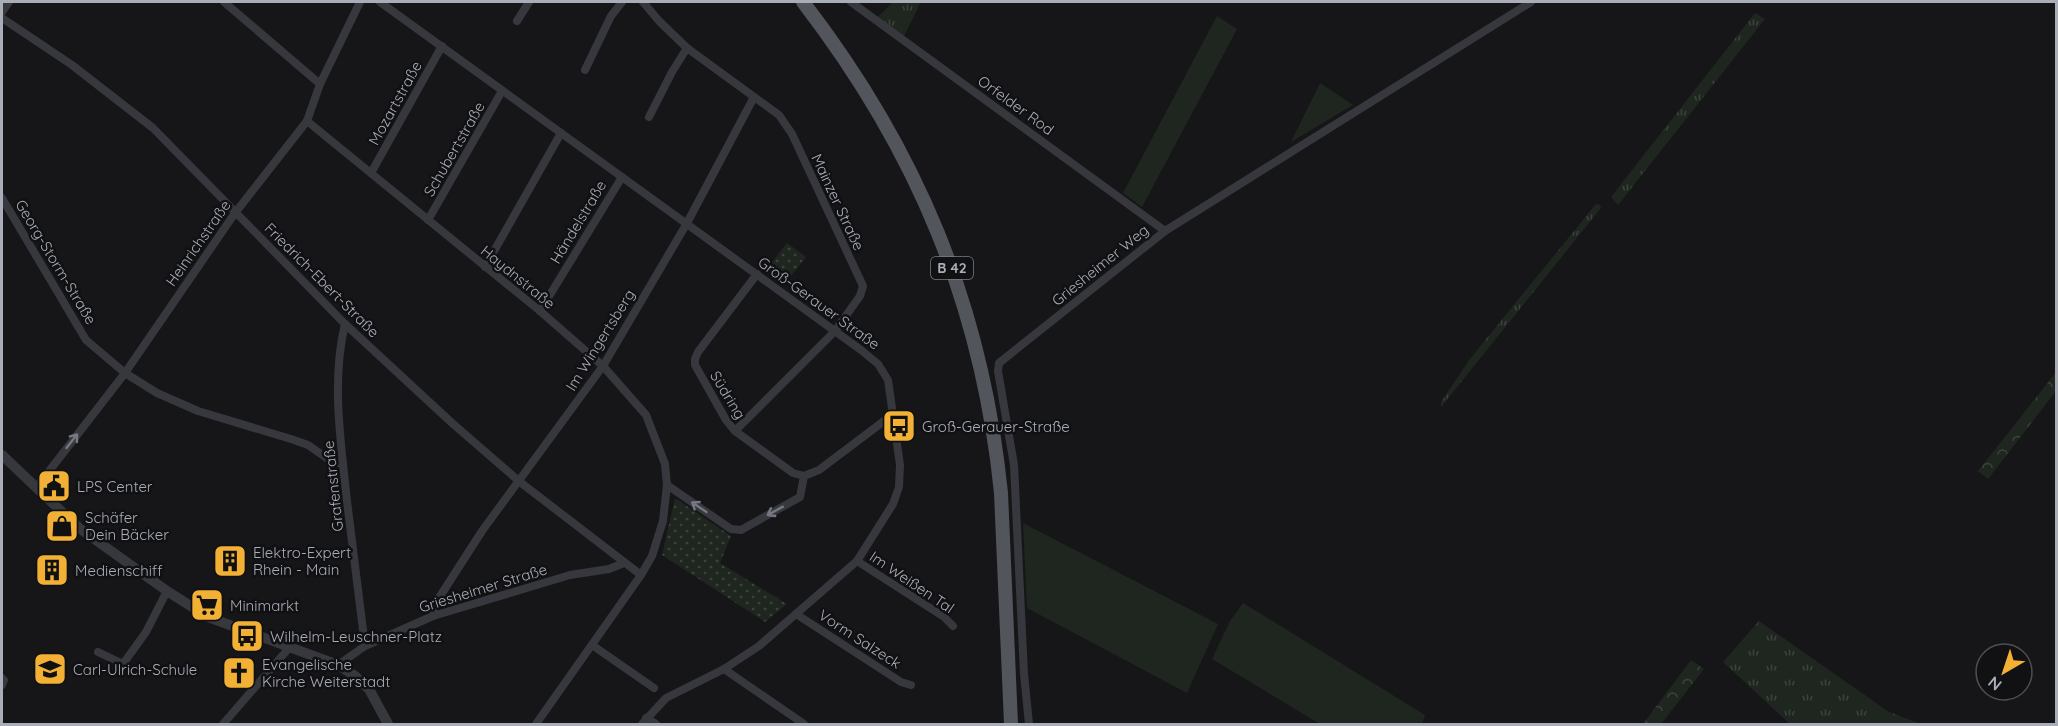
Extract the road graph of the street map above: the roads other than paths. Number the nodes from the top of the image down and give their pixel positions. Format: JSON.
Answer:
{"nodes":[{"id":1,"x":9,"y":2,"type":"edge"},
{"id":2,"x":224,"y":2,"type":"edge"},
{"id":3,"x":360,"y":2,"type":"edge"},
{"id":4,"x":380,"y":2,"type":"edge"},
{"id":5,"x":529,"y":2,"type":"edge"},
{"id":6,"x":622,"y":2,"type":"edge"},
{"id":7,"x":643,"y":2,"type":"edge"},
{"id":8,"x":803,"y":2,"type":"edge"},
{"id":9,"x":851,"y":2,"type":"edge"},
{"id":10,"x":1531,"y":2,"type":"edge"},
{"id":11,"x":2,"y":12,"type":"edge"},
{"id":12,"x":2,"y":18,"type":"edge"},
{"id":13,"x":517,"y":21,"type":"dead end"},
{"id":14,"x":442,"y":46,"type":"junction"},
{"id":15,"x":687,"y":48,"type":"junction"},
{"id":16,"x":585,"y":69,"type":"dead end"},
{"id":17,"x":320,"y":84,"type":"junction"},
{"id":18,"x":502,"y":91,"type":"junction"},
{"id":19,"x":754,"y":97,"type":"junction"},
{"id":20,"x":649,"y":117,"type":"dead end"},
{"id":21,"x":307,"y":121,"type":"junction"},
{"id":22,"x":561,"y":133,"type":"junction"},
{"id":23,"x":371,"y":173,"type":"junction"},
{"id":24,"x":622,"y":177,"type":"junction"},
{"id":25,"x":2,"y":198,"type":"edge"},
{"id":26,"x":235,"y":213,"type":"junction"},
{"id":27,"x":428,"y":220,"type":"junction"},
{"id":28,"x":687,"y":223,"type":"junction"},
{"id":29,"x":1165,"y":231,"type":"junction"},
{"id":30,"x":485,"y":267,"type":"junction"},
{"id":31,"x":757,"y":274,"type":"junction"},
{"id":32,"x":540,"y":311,"type":"junction"},
{"id":33,"x":345,"y":324,"type":"junction"},
{"id":34,"x":835,"y":331,"type":"junction"},
{"id":35,"x":603,"y":366,"type":"junction"},
{"id":36,"x":125,"y":373,"type":"junction"},
{"id":37,"x":891,"y":415,"type":"junction"},
{"id":38,"x":735,"y":431,"type":"junction"},
{"id":39,"x":2,"y":455,"type":"edge"},
{"id":40,"x":343,"y":464,"type":"junction"},
{"id":41,"x":804,"y":476,"type":"junction"},
{"id":42,"x":520,"y":482,"type":"junction"},
{"id":43,"x":667,"y":485,"type":"junction"},
{"id":44,"x":36,"y":488,"type":"junction"},
{"id":45,"x":857,"y":561,"type":"junction"},
{"id":46,"x":624,"y":563,"type":"junction"},
{"id":47,"x":641,"y":575,"type":"junction"},
{"id":48,"x":167,"y":591,"type":"junction"},
{"id":49,"x":796,"y":614,"type":"junction"},
{"id":50,"x":433,"y":616,"type":"junction"},
{"id":51,"x":953,"y":626,"type":"dead end"},
{"id":52,"x":592,"y":645,"type":"junction"},
{"id":53,"x":365,"y":646,"type":"junction"},
{"id":54,"x":289,"y":648,"type":"junction"},
{"id":55,"x":98,"y":652,"type":"dead end"},
{"id":56,"x":338,"y":665,"type":"junction"},
{"id":57,"x":724,"y":669,"type":"junction"},
{"id":58,"x":2,"y":678,"type":"edge"},
{"id":59,"x":2,"y":685,"type":"edge"},
{"id":60,"x":911,"y":685,"type":"dead end"},
{"id":61,"x":654,"y":688,"type":"dead end"},
{"id":62,"x":644,"y":721,"type":"edge"},
{"id":63,"x":223,"y":724,"type":"edge"},
{"id":64,"x":388,"y":724,"type":"edge"},
{"id":65,"x":536,"y":724,"type":"edge"},
{"id":66,"x":656,"y":724,"type":"edge"},
{"id":67,"x":804,"y":724,"type":"edge"},
{"id":68,"x":1011,"y":724,"type":"edge"},
{"id":69,"x":1029,"y":724,"type":"edge"}],
"edges":[{"from":1,"to":11,"type":"street"},
{"from":2,"to":17,"type":"street"},
{"from":3,"to":17,"type":"street","name":"Heinrichstraße"},
{"from":4,"to":14,"type":"street","name":"Groß-Gerauer Straße"},
{"from":5,"to":13,"type":"street"},
{"from":6,"to":16,"type":"street"},
{"from":7,"to":15,"type":"street","name":"Mainzer Straße"},
{"from":8,"to":68,"type":"main road","number":"B 42"},
{"from":9,"to":29,"type":"street","name":"Orfelder Rod"},
{"from":10,"to":29,"type":"street","name":"Griesheimer Weg"},
{"from":12,"to":26,"type":"street","name":"Friedrich-Ebert-Straße"},
{"from":14,"to":18,"type":"street","name":"Groß-Gerauer Straße"},
{"from":14,"to":23,"type":"street","name":"Mozartstraße"},
{"from":15,"to":19,"type":"street","name":"Mainzer Straße"},
{"from":15,"to":20,"type":"street"},
{"from":17,"to":21,"type":"street","name":"Heinrichstraße"},
{"from":18,"to":22,"type":"street","name":"Groß-Gerauer Straße"},
{"from":18,"to":27,"type":"street","name":"Schubertstraße"},
{"from":19,"to":28,"type":"street","name":"Im Wingertsberg"},
{"from":19,"to":34,"type":"street","name":"Mainzer Straße"},
{"from":21,"to":23,"type":"street","name":"Haydnstraße"},
{"from":21,"to":26,"type":"street","name":"Heinrichstraße"},
{"from":22,"to":24,"type":"street","name":"Groß-Gerauer Straße"},
{"from":22,"to":30,"type":"street"},
{"from":23,"to":27,"type":"street","name":"Haydnstraße"},
{"from":24,"to":28,"type":"street","name":"Groß-Gerauer Straße"},
{"from":24,"to":32,"type":"street","name":"Händelstraße"},
{"from":25,"to":36,"type":"street","name":"Georg-Storm-Straße"},
{"from":26,"to":33,"type":"street","name":"Friedrich-Ebert-Straße"},
{"from":26,"to":36,"type":"street","name":"Heinrichstraße"},
{"from":27,"to":30,"type":"street","name":"Haydnstraße"},
{"from":28,"to":31,"type":"street","name":"Groß-Gerauer Straße"},
{"from":28,"to":35,"type":"street","name":"Im Wingertsberg"},
{"from":29,"to":69,"type":"street","name":"Griesheimer Weg"},
{"from":30,"to":32,"type":"street","name":"Haydnstraße"},
{"from":31,"to":34,"type":"street","name":"Groß-Gerauer Straße"},
{"from":31,"to":38,"type":"street","name":"Südring"},
{"from":32,"to":35,"type":"street","name":"Haydnstraße"},
{"from":33,"to":40,"type":"street","name":"Grafenstraße"},
{"from":33,"to":42,"type":"street","name":"Friedrich-Ebert-Straße"},
{"from":34,"to":37,"type":"street","name":"Groß-Gerauer Straße"},
{"from":34,"to":38,"type":"street","name":"Mainzer Straße"},
{"from":35,"to":42,"type":"street","name":"Im Wingertsberg"},
{"from":35,"to":43,"type":"street","name":"Haydnstraße"},
{"from":36,"to":40,"type":"street","name":"Georg-Storm-Straße"},
{"from":44,"to":36,"type":"street","name":"Heinrichstraße","one_way":true},
{"from":37,"to":41,"type":"street"},
{"from":37,"to":45,"type":"street","name":"Groß-Gerauer Straße"},
{"from":38,"to":41,"type":"street","name":"Südring"},
{"from":39,"to":44,"type":"street"},
{"from":40,"to":53,"type":"street","name":"Grafenstraße"},
{"from":41,"to":43,"type":"street","one_way":true},
{"from":42,"to":46,"type":"street","name":"Friedrich-Ebert-Straße"},
{"from":42,"to":50,"type":"street","name":"Im Wingertsberg"},
{"from":43,"to":47,"type":"street","name":"Haydnstraße"},
{"from":44,"to":48,"type":"street"},
{"from":45,"to":49,"type":"street","name":"Groß-Gerauer Straße"},
{"from":45,"to":51,"type":"street","name":"Im Weißen Tal"},
{"from":46,"to":47,"type":"street"},
{"from":46,"to":50,"type":"street","name":"Griesheimer Straße"},
{"from":47,"to":52,"type":"street","name":"Haydnstraße"},
{"from":48,"to":54,"type":"street"},
{"from":48,"to":55,"type":"street"},
{"from":49,"to":57,"type":"street","name":"Groß-Gerauer Straße"},
{"from":49,"to":60,"type":"street","name":"Vorm Salzeck"},
{"from":50,"to":53,"type":"street","name":"Griesheimer Straße"},
{"from":52,"to":61,"type":"street"},
{"from":52,"to":65,"type":"street","name":"Haydnstraße"},
{"from":53,"to":56,"type":"street","name":"Griesheimer Straße"},
{"from":54,"to":56,"type":"street"},
{"from":54,"to":63,"type":"street"},
{"from":56,"to":64,"type":"street"},
{"from":57,"to":62,"type":"street","name":"Groß-Gerauer Straße"},
{"from":57,"to":67,"type":"street"},
{"from":58,"to":59,"type":"street"},
{"from":62,"to":66,"type":"street"}]}
